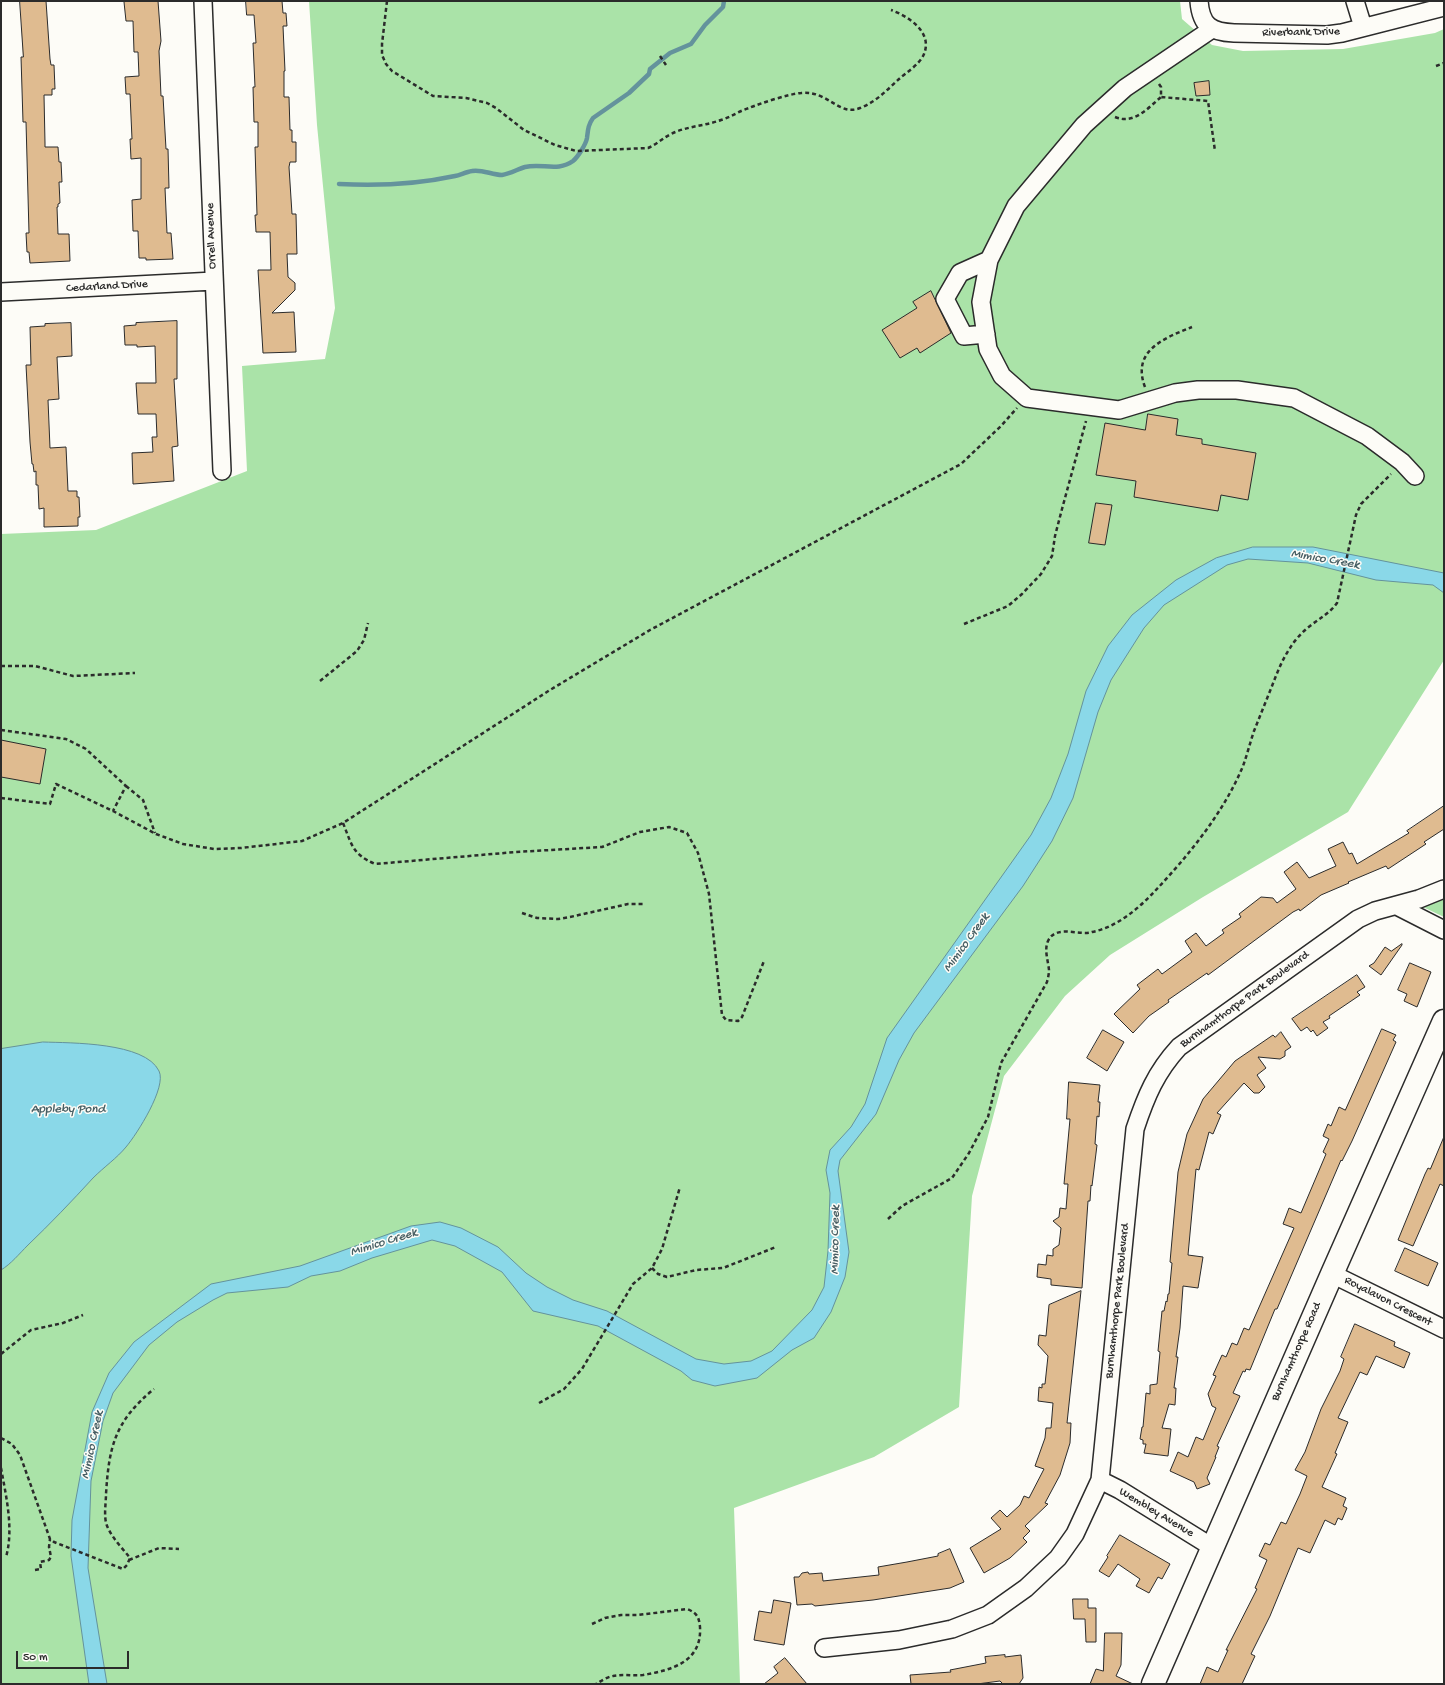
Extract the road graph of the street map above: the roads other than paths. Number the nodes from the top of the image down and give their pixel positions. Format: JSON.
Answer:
{"nodes":[{"id":1,"x":203,"y":1,"type":"edge"},
{"id":2,"x":1199,"y":1,"type":"edge"},
{"id":3,"x":1354,"y":1,"type":"edge"},
{"id":4,"x":1444,"y":6,"type":"edge"},
{"id":5,"x":1363,"y":27,"type":"junction"},
{"id":6,"x":1212,"y":29,"type":"junction"},
{"id":7,"x":989,"y":260,"type":"junction"},
{"id":8,"x":214,"y":281,"type":"junction"},
{"id":9,"x":1,"y":292,"type":"edge"},
{"id":10,"x":986,"y":334,"type":"junction"},
{"id":11,"x":222,"y":471,"type":"dead end"},
{"id":12,"x":1415,"y":476,"type":"dead end"},
{"id":13,"x":1444,"y":889,"type":"edge"},
{"id":14,"x":1397,"y":906,"type":"junction"},
{"id":15,"x":1444,"y":930,"type":"edge"},
{"id":16,"x":1444,"y":1021,"type":"edge"},
{"id":17,"x":1332,"y":1274,"type":"junction"},
{"id":18,"x":1444,"y":1329,"type":"edge"},
{"id":19,"x":1100,"y":1480,"type":"junction"},
{"id":20,"x":1212,"y":1547,"type":"junction"},
{"id":21,"x":824,"y":1648,"type":"dead end"},
{"id":22,"x":1153,"y":1684,"type":"edge"}],
"edges":[{"from":1,"to":8,"type":"street","name":"Orrell Avenue"},
{"from":2,"to":6,"type":"street"},
{"from":3,"to":5,"type":"street"},
{"from":4,"to":5,"type":"street","name":"Riverbank Drive"},
{"from":5,"to":6,"type":"street","name":"Riverbank Drive"},
{"from":6,"to":7,"type":"street"},
{"from":7,"to":10,"type":"street"},
{"from":7,"to":10,"type":"street"},
{"from":8,"to":9,"type":"street","name":"Cedarland Drive"},
{"from":8,"to":11,"type":"street","name":"Orrell Avenue"},
{"from":10,"to":12,"type":"street"},
{"from":13,"to":14,"type":"street","name":"Burnhamthorpe Park Boulevard"},
{"from":14,"to":15,"type":"street"},
{"from":14,"to":19,"type":"street","name":"Burnhamthorpe Park Boulevard"},
{"from":16,"to":17,"type":"main road","name":"Burnhamthorpe Road"},
{"from":17,"to":18,"type":"street","name":"Royalavon Crescent"},
{"from":17,"to":20,"type":"main road","name":"Burnhamthorpe Road"},
{"from":19,"to":20,"type":"street","name":"Wembley Avenue"},
{"from":19,"to":21,"type":"street","name":"Burnhamthorpe Park Boulevard"},
{"from":20,"to":22,"type":"main road","name":"Burnhamthorpe Road"}]}
